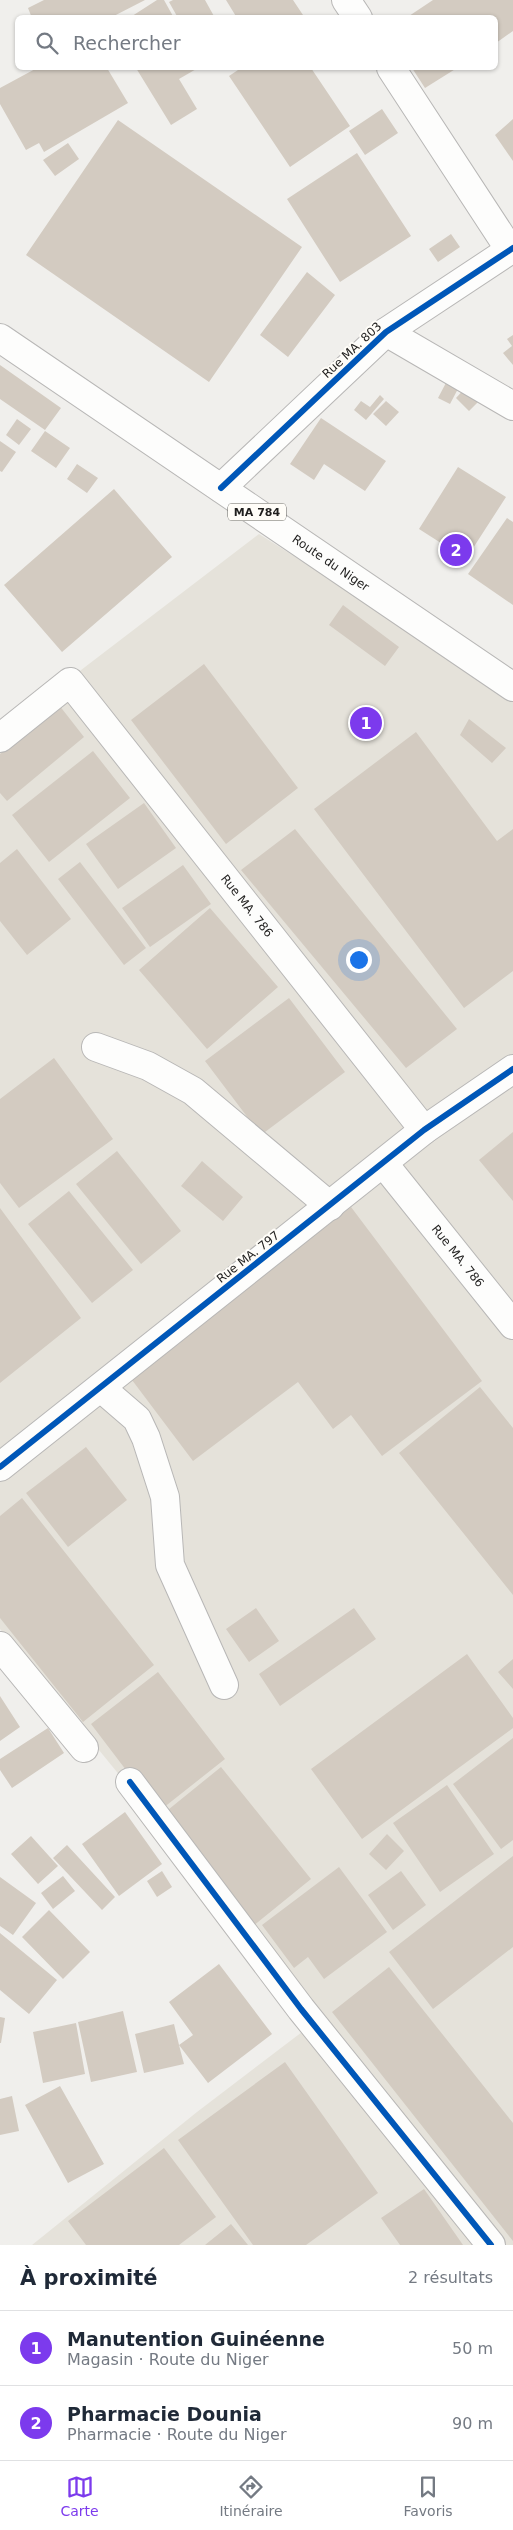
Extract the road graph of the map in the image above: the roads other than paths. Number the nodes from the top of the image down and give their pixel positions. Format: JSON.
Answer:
{"nodes":[{"id":1,"x":346,"y":0,"type":"edge"},
{"id":2,"x":356,"y":15,"type":"edge"},
{"id":3,"x":392,"y":70,"type":"edge"},
{"id":4,"x":512,"y":249,"type":"edge"},
{"id":5,"x":386,"y":332,"type":"junction"},
{"id":6,"x":0,"y":338,"type":"edge"},
{"id":7,"x":513,"y":406,"type":"edge"},
{"id":8,"x":221,"y":488,"type":"junction"},
{"id":9,"x":513,"y":687,"type":"edge"},
{"id":10,"x":0,"y":738,"type":"edge"},
{"id":11,"x":96,"y":1047,"type":"dead end"},
{"id":12,"x":513,"y":1069,"type":"edge"},
{"id":13,"x":424,"y":1130,"type":"junction"},
{"id":14,"x":384,"y":1164,"type":"junction"},
{"id":15,"x":330,"y":1206,"type":"junction"},
{"id":16,"x":513,"y":1325,"type":"edge"},
{"id":17,"x":101,"y":1388,"type":"junction"},
{"id":18,"x":0,"y":1467,"type":"edge"},
{"id":19,"x":0,"y":1646,"type":"edge"},
{"id":20,"x":224,"y":1685,"type":"dead end"},
{"id":21,"x":84,"y":1748,"type":"dead end"},
{"id":22,"x":130,"y":1782,"type":"dead end"},
{"id":23,"x":491,"y":2245,"type":"edge"}],
"edges":[{"from":1,"to":2,"type":"street"},
{"from":3,"to":4,"type":"street"},
{"from":4,"to":5,"type":"street","name":"Rue MA. 803"},
{"from":5,"to":7,"type":"street"},
{"from":5,"to":8,"type":"street","name":"Rue MA. 803"},
{"from":6,"to":8,"type":"street","name":"Route du Niger","number":"MA 784"},
{"from":8,"to":9,"type":"street","name":"Route du Niger","number":"MA 784"},
{"from":10,"to":13,"type":"street","name":"Rue MA. 786"},
{"from":11,"to":15,"type":"street"},
{"from":12,"to":13,"type":"street","name":"Rue MA. 797"},
{"from":13,"to":14,"type":"street","name":"Rue MA. 797"},
{"from":14,"to":15,"type":"street","name":"Rue MA. 797"},
{"from":14,"to":16,"type":"street","name":"Rue MA. 786"},
{"from":15,"to":17,"type":"street","name":"Rue MA. 797"},
{"from":17,"to":18,"type":"street","name":"Rue MA. 797"},
{"from":17,"to":20,"type":"street"},
{"from":19,"to":21,"type":"street"},
{"from":22,"to":23,"type":"street"}]}
